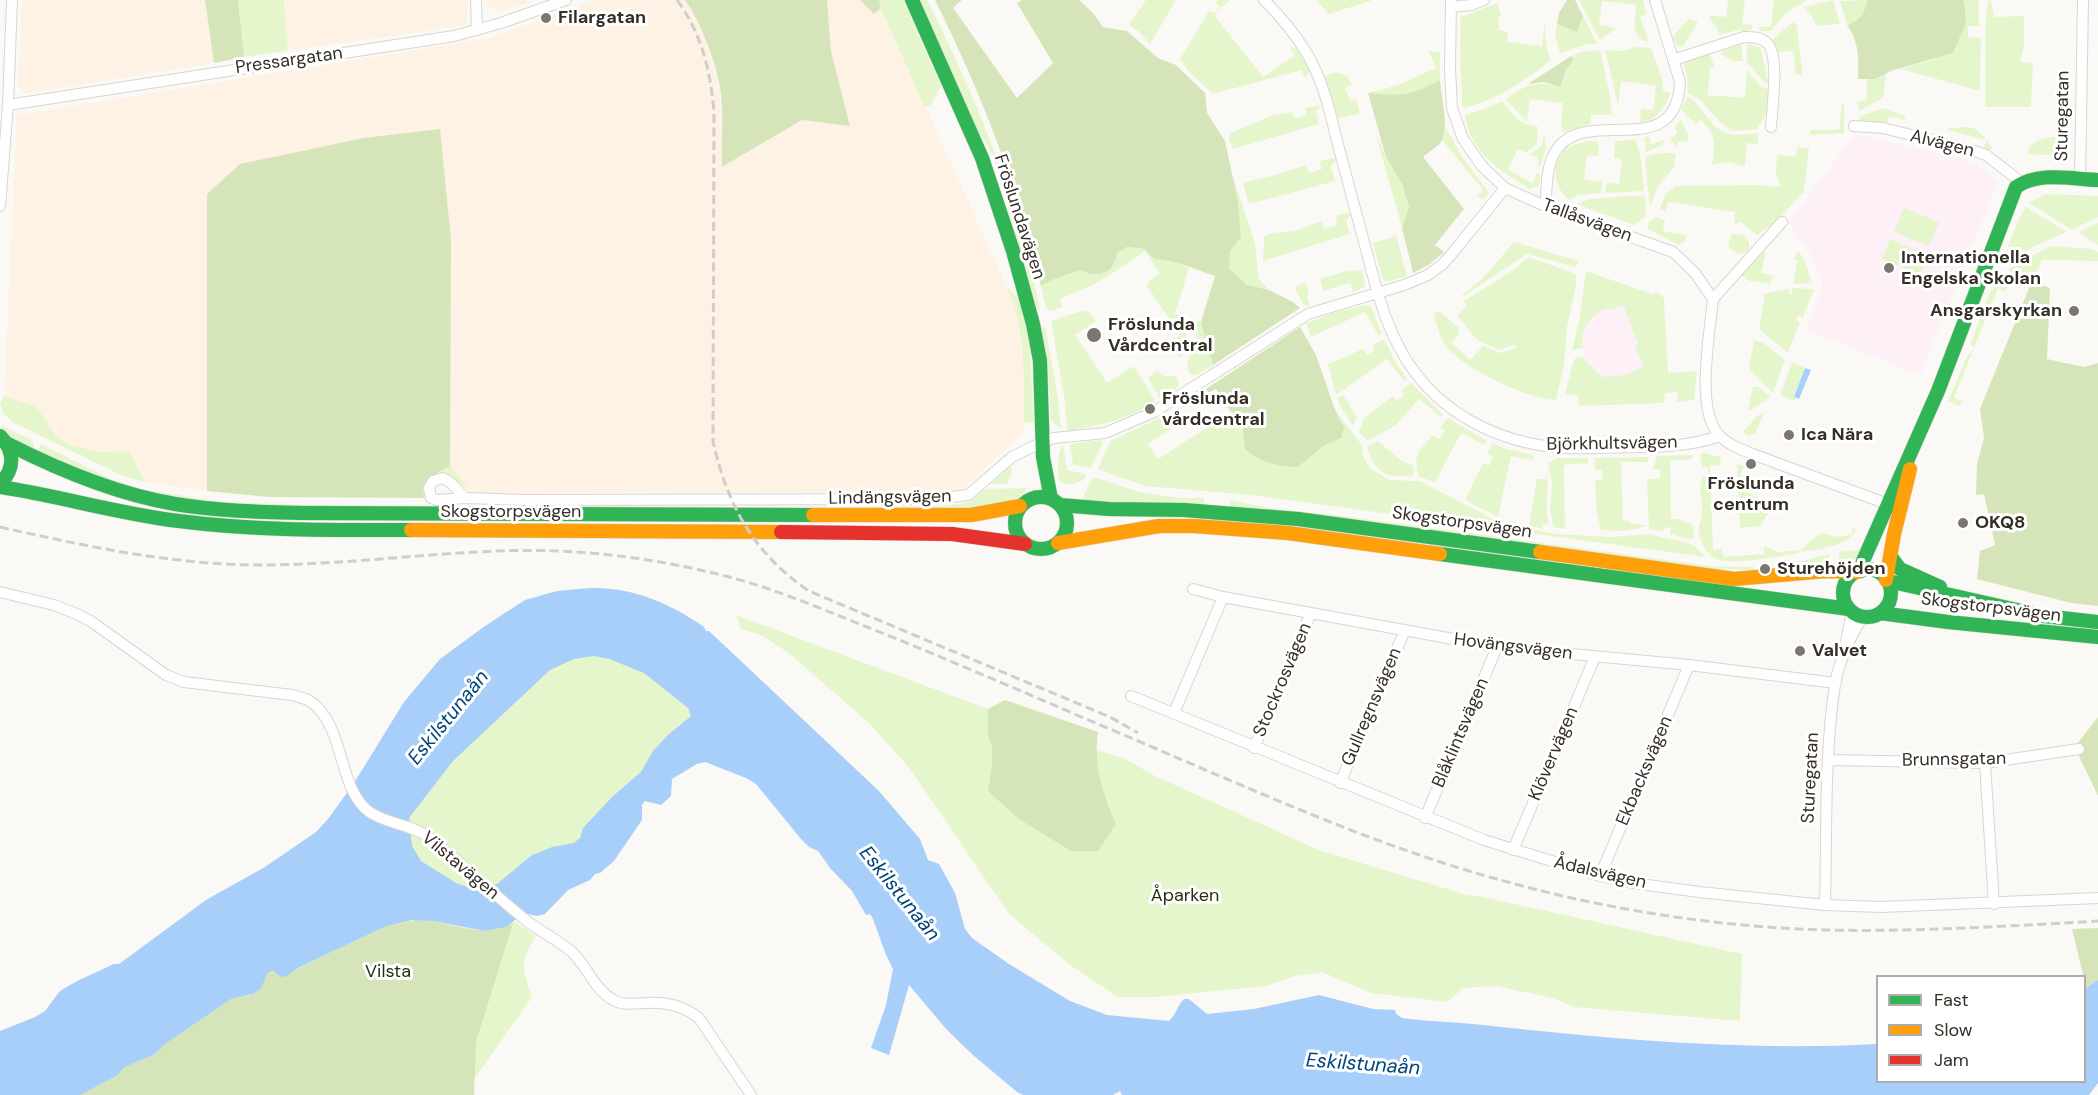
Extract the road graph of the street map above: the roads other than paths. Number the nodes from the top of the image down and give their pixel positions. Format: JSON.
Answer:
{"nodes":[{"id":1,"x":12,"y":0,"type":"edge"},
{"id":2,"x":476,"y":0,"type":"edge"},
{"id":3,"x":566,"y":0,"type":"edge"},
{"id":4,"x":912,"y":0,"type":"edge"},
{"id":5,"x":1264,"y":0,"type":"edge"},
{"id":6,"x":1484,"y":0,"type":"edge"},
{"id":7,"x":1655,"y":0,"type":"edge"},
{"id":8,"x":2083,"y":0,"type":"edge"},
{"id":9,"x":1451,"y":4,"type":"edge"},
{"id":10,"x":477,"y":30,"type":"junction"},
{"id":11,"x":1673,"y":60,"type":"junction"},
{"id":12,"x":8,"y":105,"type":"junction"},
{"id":13,"x":1854,"y":126,"type":"dead end"},
{"id":14,"x":1771,"y":127,"type":"dead end"},
{"id":15,"x":2079,"y":180,"type":"junction"},
{"id":16,"x":2098,"y":180,"type":"edge"},
{"id":17,"x":2021,"y":182,"type":"junction"},
{"id":18,"x":1505,"y":188,"type":"junction"},
{"id":19,"x":0,"y":206,"type":"edge"},
{"id":20,"x":1545,"y":206,"type":"junction"},
{"id":21,"x":1782,"y":222,"type":"dead end"},
{"id":22,"x":1377,"y":293,"type":"junction"},
{"id":23,"x":1713,"y":299,"type":"junction"},
{"id":24,"x":1719,"y":436,"type":"junction"},
{"id":25,"x":4,"y":440,"type":"edge"},
{"id":26,"x":1042,"y":442,"type":"junction"},
{"id":27,"x":1043,"y":457,"type":"junction"},
{"id":28,"x":0,"y":486,"type":"edge"},
{"id":29,"x":465,"y":498,"type":"dead end"},
{"id":30,"x":1025,"y":502,"type":"junction"},
{"id":31,"x":1055,"y":502,"type":"junction"},
{"id":32,"x":1893,"y":506,"type":"junction"},
{"id":33,"x":1058,"y":543,"type":"junction"},
{"id":34,"x":1025,"y":544,"type":"junction"},
{"id":35,"x":1891,"y":556,"type":"junction"},
{"id":36,"x":1859,"y":572,"type":"junction"},
{"id":37,"x":1887,"y":581,"type":"junction"},
{"id":38,"x":1193,"y":589,"type":"dead end"},
{"id":39,"x":0,"y":592,"type":"edge"},
{"id":40,"x":1223,"y":597,"type":"junction"},
{"id":41,"x":1967,"y":600,"type":"junction"},
{"id":42,"x":1854,"y":612,"type":"junction"},
{"id":43,"x":1311,"y":613,"type":"junction"},
{"id":44,"x":1880,"y":613,"type":"junction"},
{"id":45,"x":2098,"y":622,"type":"edge"},
{"id":46,"x":1405,"y":630,"type":"junction"},
{"id":47,"x":2098,"y":637,"type":"edge"},
{"id":48,"x":1497,"y":647,"type":"junction"},
{"id":49,"x":1595,"y":657,"type":"junction"},
{"id":50,"x":1689,"y":665,"type":"junction"},
{"id":51,"x":1836,"y":683,"type":"junction"},
{"id":52,"x":1131,"y":696,"type":"dead end"},
{"id":53,"x":1174,"y":713,"type":"junction"},
{"id":54,"x":1254,"y":748,"type":"junction"},
{"id":55,"x":2079,"y":749,"type":"dead end"},
{"id":56,"x":1829,"y":760,"type":"junction"},
{"id":57,"x":1985,"y":763,"type":"junction"},
{"id":58,"x":1340,"y":783,"type":"junction"},
{"id":59,"x":1425,"y":818,"type":"junction"},
{"id":60,"x":1513,"y":850,"type":"junction"},
{"id":61,"x":1600,"y":876,"type":"junction"},
{"id":62,"x":2098,"y":898,"type":"edge"},
{"id":63,"x":1994,"y":903,"type":"junction"},
{"id":64,"x":1825,"y":904,"type":"junction"},
{"id":65,"x":751,"y":1095,"type":"edge"}],
"edges":[{"from":1,"to":12,"type":"street"},
{"from":2,"to":10,"type":"street"},
{"from":3,"to":10,"type":"street","name":"Pressargatan"},
{"from":4,"to":26,"type":"main road","name":"Fröslundavägen"},
{"from":5,"to":22,"type":"street","name":"Björkhultsvägen"},
{"from":6,"to":9,"type":"street"},
{"from":7,"to":11,"type":"street"},
{"from":8,"to":15,"type":"street","name":"Sturegatan"},
{"from":9,"to":18,"type":"street","name":"Tallåsvägen"},
{"from":10,"to":12,"type":"street","name":"Pressargatan"},
{"from":11,"to":14,"type":"street"},
{"from":11,"to":20,"type":"street"},
{"from":12,"to":19,"type":"street"},
{"from":13,"to":17,"type":"street","name":"Alvägen"},
{"from":15,"to":16,"type":"main road"},
{"from":15,"to":17,"type":"main road","name":"Sturegatan"},
{"from":17,"to":32,"type":"main road"},
{"from":18,"to":20,"type":"street","name":"Tallåsvägen"},
{"from":18,"to":22,"type":"street","name":"Lindängsvägen"},
{"from":20,"to":23,"type":"street","name":"Tallåsvägen"},
{"from":21,"to":23,"type":"street"},
{"from":22,"to":24,"type":"street","name":"Björkhultsvägen"},
{"from":22,"to":26,"type":"street","name":"Lindängsvägen"},
{"from":23,"to":24,"type":"street"},
{"from":24,"to":32,"type":"street"},
{"from":25,"to":28,"type":"main road"},
{"from":25,"to":30,"type":"main road","name":"Skogstorpsvägen"},
{"from":26,"to":27,"type":"main road","name":"Fröslundavägen"},
{"from":26,"to":29,"type":"street","name":"Lindängsvägen"},
{"from":27,"to":30,"type":"main road","name":"Fröslundavägen"},
{"from":27,"to":31,"type":"main road","name":"Fröslundavägen"},
{"from":28,"to":34,"type":"main road","name":"Skogstorpsvägen"},
{"from":30,"to":31,"type":"main road"},
{"from":30,"to":34,"type":"main road"},
{"from":31,"to":33,"type":"main road"},
{"from":31,"to":36,"type":"main road","name":"Skogstorpsvägen"},
{"from":32,"to":35,"type":"main road"},
{"from":32,"to":36,"type":"main road"},
{"from":33,"to":34,"type":"main road"},
{"from":33,"to":42,"type":"main road","name":"Skogstorpsvägen"},
{"from":35,"to":37,"type":"main road"},
{"from":35,"to":41,"type":"main road"},
{"from":36,"to":37,"type":"main road"},
{"from":36,"to":42,"type":"main road"},
{"from":37,"to":41,"type":"main road","name":"Skogstorpsvägen"},
{"from":37,"to":44,"type":"main road"},
{"from":38,"to":40,"type":"street","name":"Hovängsvägen"},
{"from":39,"to":65,"type":"street","name":"Vilstavägen"},
{"from":40,"to":43,"type":"street","name":"Hovängsvägen"},
{"from":40,"to":53,"type":"street"},
{"from":41,"to":45,"type":"main road","name":"Skogstorpsvägen"},
{"from":42,"to":44,"type":"main road"},
{"from":42,"to":51,"type":"street","name":"Sturegatan"},
{"from":43,"to":46,"type":"street","name":"Hovängsvägen"},
{"from":43,"to":54,"type":"street","name":"Stockrosvägen"},
{"from":44,"to":47,"type":"main road","name":"Skogstorpsvägen"},
{"from":46,"to":48,"type":"street","name":"Hovängsvägen"},
{"from":46,"to":58,"type":"street","name":"Gullregnsvägen"},
{"from":48,"to":49,"type":"street","name":"Hovängsvägen"},
{"from":48,"to":59,"type":"street","name":"Blåklintsvägen"},
{"from":49,"to":50,"type":"street","name":"Hovängsvägen"},
{"from":49,"to":60,"type":"street","name":"Klövervägen"},
{"from":50,"to":51,"type":"street","name":"Hovängsvägen"},
{"from":50,"to":61,"type":"street","name":"Ekbacksvägen"},
{"from":51,"to":56,"type":"street","name":"Sturegatan"},
{"from":52,"to":53,"type":"street","name":"Ådalsvägen"},
{"from":53,"to":54,"type":"street","name":"Ådalsvägen"},
{"from":54,"to":58,"type":"street","name":"Ådalsvägen"},
{"from":55,"to":57,"type":"street","name":"Brunnsgatan"},
{"from":56,"to":57,"type":"street","name":"Brunnsgatan"},
{"from":56,"to":64,"type":"street","name":"Sturegatan"},
{"from":57,"to":63,"type":"street"},
{"from":58,"to":59,"type":"street","name":"Ådalsvägen"},
{"from":59,"to":60,"type":"street","name":"Ådalsvägen"},
{"from":60,"to":61,"type":"street","name":"Ådalsvägen"},
{"from":61,"to":64,"type":"street","name":"Ådalsvägen"},
{"from":62,"to":63,"type":"street","name":"Ådalsvägen"},
{"from":63,"to":64,"type":"street","name":"Ådalsvägen"}]}
